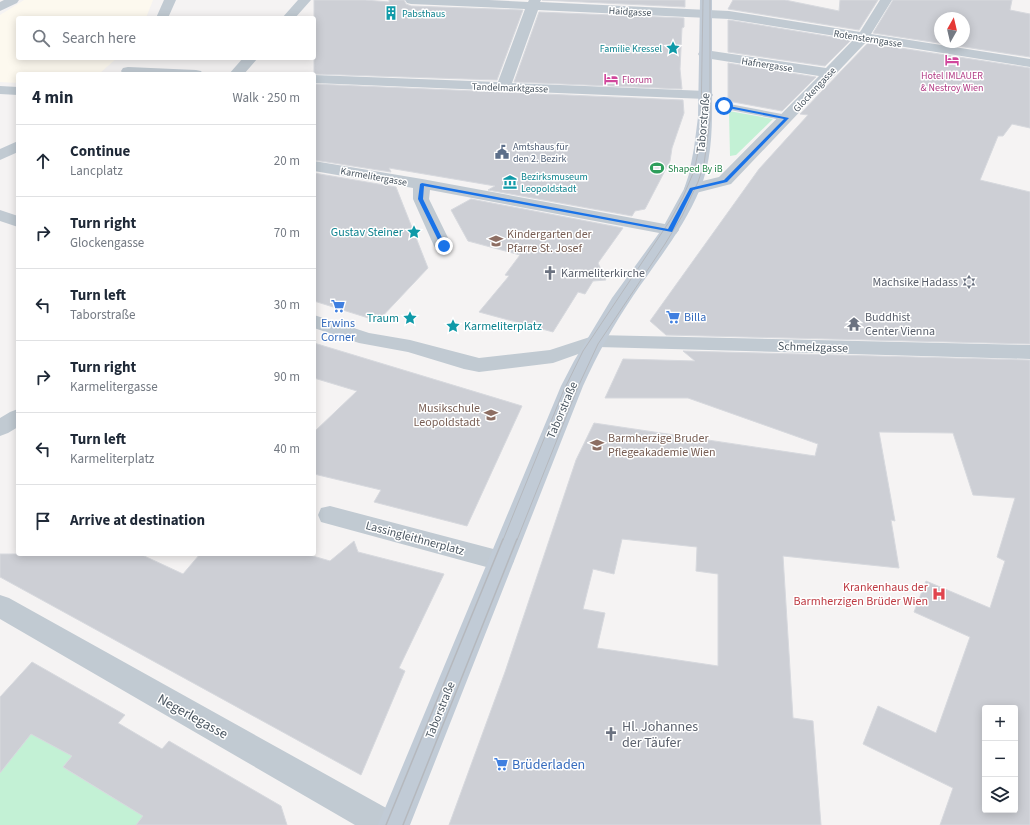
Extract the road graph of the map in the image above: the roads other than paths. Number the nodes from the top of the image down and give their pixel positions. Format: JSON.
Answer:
{"nodes":[{"id":1,"x":13,"y":0,"type":"edge"},
{"id":2,"x":170,"y":0,"type":"edge"},
{"id":3,"x":305,"y":0,"type":"edge"},
{"id":4,"x":411,"y":0,"type":"edge"},
{"id":5,"x":706,"y":0,"type":"edge"},
{"id":6,"x":886,"y":0,"type":"edge"},
{"id":7,"x":533,"y":3,"type":"edge"},
{"id":8,"x":0,"y":7,"type":"edge"},
{"id":9,"x":706,"y":14,"type":"junction"},
{"id":10,"x":163,"y":16,"type":"edge"},
{"id":11,"x":290,"y":16,"type":"edge"},
{"id":12,"x":863,"y":37,"type":"junction"},
{"id":13,"x":705,"y":54,"type":"junction"},
{"id":14,"x":137,"y":60,"type":"edge"},
{"id":15,"x":249,"y":60,"type":"edge"},
{"id":16,"x":1030,"y":63,"type":"edge"},
{"id":17,"x":126,"y":72,"type":"edge"},
{"id":18,"x":238,"y":72,"type":"edge"},
{"id":19,"x":829,"y":73,"type":"junction"},
{"id":20,"x":316,"y":79,"type":"edge"},
{"id":21,"x":503,"y":87,"type":"junction"},
{"id":22,"x":0,"y":90,"type":"edge"},
{"id":23,"x":16,"y":91,"type":"edge"},
{"id":24,"x":706,"y":95,"type":"junction"},
{"id":25,"x":724,"y":106,"type":"dead end"},
{"id":26,"x":787,"y":118,"type":"junction"},
{"id":27,"x":16,"y":147,"type":"edge"},
{"id":28,"x":0,"y":155,"type":"edge"},
{"id":29,"x":316,"y":166,"type":"edge"},
{"id":30,"x":422,"y":184,"type":"junction"},
{"id":31,"x":692,"y":189,"type":"junction"},
{"id":32,"x":0,"y":215,"type":"edge"},
{"id":33,"x":16,"y":221,"type":"edge"},
{"id":34,"x":670,"y":230,"type":"junction"},
{"id":35,"x":444,"y":246,"type":"dead end"},
{"id":36,"x":316,"y":322,"type":"edge"},
{"id":37,"x":596,"y":341,"type":"junction"},
{"id":38,"x":1030,"y":352,"type":"edge"},
{"id":39,"x":16,"y":418,"type":"edge"},
{"id":40,"x":0,"y":428,"type":"edge"},
{"id":41,"x":330,"y":516,"type":"dead end"},
{"id":42,"x":501,"y":561,"type":"junction"},
{"id":43,"x":0,"y":606,"type":"edge"},
{"id":44,"x":386,"y":825,"type":"edge"},
{"id":45,"x":394,"y":825,"type":"edge"}],
"edges":[{"from":1,"to":8,"type":"street"},
{"from":2,"to":10,"type":"street"},
{"from":3,"to":11,"type":"street"},
{"from":4,"to":7,"type":"street","name":"Haidgasse"},
{"from":5,"to":9,"type":"main road","name":"Taborstraße"},
{"from":6,"to":12,"type":"street","name":"Glockengasse"},
{"from":7,"to":9,"type":"street","name":"Haidgasse"},
{"from":7,"to":21,"type":"street"},
{"from":9,"to":12,"type":"street","name":"Rotensterngasse"},
{"from":9,"to":13,"type":"main road","name":"Taborstraße"},
{"from":12,"to":16,"type":"street","name":"Rotensterngasse"},
{"from":12,"to":19,"type":"street","name":"Glockengasse"},
{"from":13,"to":19,"type":"street","name":"Hafnergasse"},
{"from":13,"to":24,"type":"main road","name":"Taborstraße"},
{"from":14,"to":17,"type":"street"},
{"from":15,"to":18,"type":"street"},
{"from":19,"to":26,"type":"street","name":"Glockengasse"},
{"from":20,"to":21,"type":"street","name":"Tandelmarktgasse"},
{"from":21,"to":24,"type":"street","name":"Tandelmarktgasse"},
{"from":22,"to":23,"type":"street"},
{"from":24,"to":31,"type":"main road","name":"Taborstraße"},
{"from":25,"to":26,"type":"street"},
{"from":26,"to":31,"type":"street","name":"Glockengasse"},
{"from":27,"to":28,"type":"street"},
{"from":29,"to":30,"type":"street","name":"Karmelitergasse"},
{"from":30,"to":34,"type":"street","name":"Karmelitergasse"},
{"from":30,"to":35,"type":"street"},
{"from":31,"to":34,"type":"main road","name":"Taborstraße"},
{"from":32,"to":33,"type":"street"},
{"from":34,"to":37,"type":"main road","name":"Taborstraße"},
{"from":36,"to":37,"type":"street"},
{"from":37,"to":38,"type":"street","name":"Schmelzgasse"},
{"from":37,"to":42,"type":"main road","name":"Taborstraße"},
{"from":39,"to":40,"type":"street"},
{"from":41,"to":42,"type":"street","name":"Lassingleithnerplatz"},
{"from":42,"to":45,"type":"main road","name":"Taborstraße"},
{"from":43,"to":44,"type":"street","name":"Negerlegasse"}]}
